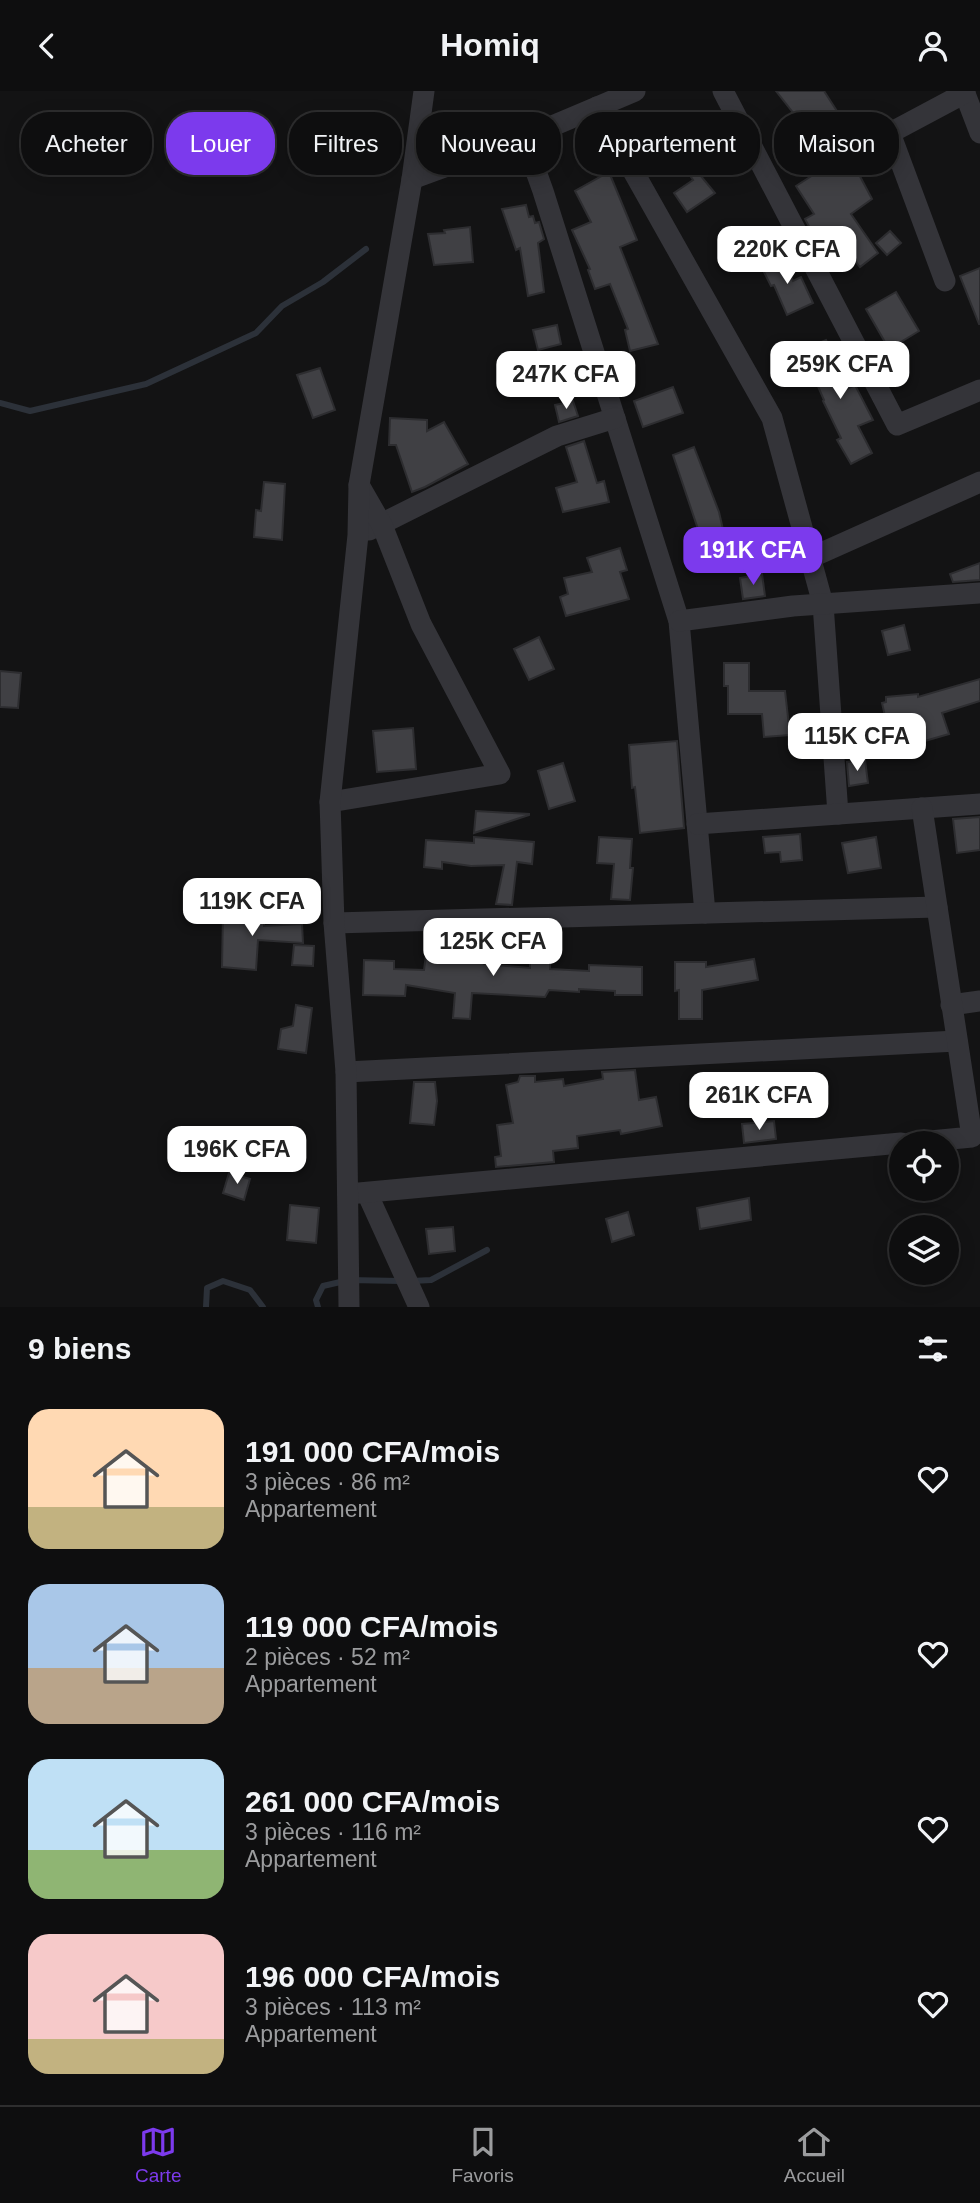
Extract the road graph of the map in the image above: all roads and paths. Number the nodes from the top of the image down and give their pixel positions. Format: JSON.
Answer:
{"nodes":[{"id":1,"x":424,"y":91,"type":"edge"},
{"id":2,"x":635,"y":91,"type":"edge"},
{"id":3,"x":723,"y":91,"type":"edge"},
{"id":4,"x":964,"y":92,"type":"edge"},
{"id":5,"x":597,"y":107,"type":"junction"},
{"id":6,"x":561,"y":122,"type":"edge"},
{"id":7,"x":980,"y":133,"type":"edge"},
{"id":8,"x":423,"y":175,"type":"edge"},
{"id":9,"x":537,"y":175,"type":"edge"},
{"id":10,"x":412,"y":179,"type":"junction"},
{"id":11,"x":945,"y":281,"type":"dead end"},
{"id":12,"x":979,"y":392,"type":"edge"},
{"id":13,"x":615,"y":418,"type":"junction"},
{"id":14,"x":980,"y":482,"type":"edge"},
{"id":15,"x":359,"y":485,"type":"junction"},
{"id":16,"x":382,"y":524,"type":"junction"},
{"id":17,"x":358,"y":535,"type":"junction"},
{"id":18,"x":810,"y":558,"type":"junction"},
{"id":19,"x":980,"y":593,"type":"edge"},
{"id":20,"x":823,"y":604,"type":"junction"},
{"id":21,"x":679,"y":621,"type":"junction"},
{"id":22,"x":330,"y":802,"type":"junction"},
{"id":23,"x":980,"y":804,"type":"edge"},
{"id":24,"x":922,"y":808,"type":"junction"},
{"id":25,"x":838,"y":814,"type":"junction"},
{"id":26,"x":697,"y":824,"type":"junction"},
{"id":27,"x":937,"y":907,"type":"junction"},
{"id":28,"x":705,"y":913,"type":"junction"},
{"id":29,"x":334,"y":923,"type":"junction"},
{"id":30,"x":980,"y":1001,"type":"edge"},
{"id":31,"x":951,"y":1005,"type":"junction"},
{"id":32,"x":957,"y":1041,"type":"junction"},
{"id":33,"x":346,"y":1072,"type":"junction"},
{"id":34,"x":959,"y":1138,"type":"edge"},
{"id":35,"x":889,"y":1144,"type":"edge"},
{"id":36,"x":358,"y":1193,"type":"junction"},
{"id":37,"x":349,"y":1307,"type":"edge"},
{"id":38,"x":419,"y":1307,"type":"edge"}],
"edges":[{"from":1,"to":10,"type":"street"},
{"from":2,"to":5,"type":"street"},
{"from":3,"to":12,"type":"street"},
{"from":4,"to":7,"type":"street"},
{"from":4,"to":11,"type":"street"},
{"from":5,"to":6,"type":"street"},
{"from":5,"to":18,"type":"street"},
{"from":8,"to":10,"type":"street"},
{"from":9,"to":13,"type":"street"},
{"from":10,"to":15,"type":"street"},
{"from":13,"to":16,"type":"street"},
{"from":13,"to":21,"type":"street"},
{"from":14,"to":18,"type":"street"},
{"from":15,"to":16,"type":"street"},
{"from":15,"to":17,"type":"street"},
{"from":16,"to":17,"type":"street"},
{"from":16,"to":22,"type":"street"},
{"from":17,"to":22,"type":"street"},
{"from":18,"to":20,"type":"street"},
{"from":19,"to":20,"type":"street"},
{"from":20,"to":21,"type":"street"},
{"from":20,"to":25,"type":"street"},
{"from":21,"to":26,"type":"street"},
{"from":22,"to":29,"type":"street"},
{"from":23,"to":24,"type":"street"},
{"from":24,"to":25,"type":"street"},
{"from":24,"to":27,"type":"street"},
{"from":25,"to":26,"type":"street"},
{"from":26,"to":28,"type":"street"},
{"from":27,"to":28,"type":"street"},
{"from":27,"to":31,"type":"street"},
{"from":28,"to":29,"type":"street"},
{"from":29,"to":33,"type":"street"},
{"from":30,"to":31,"type":"street"},
{"from":31,"to":32,"type":"street"},
{"from":32,"to":33,"type":"street"},
{"from":32,"to":34,"type":"street"},
{"from":33,"to":36,"type":"street"},
{"from":35,"to":36,"type":"street"},
{"from":36,"to":37,"type":"street"},
{"from":36,"to":38,"type":"street"}]}
